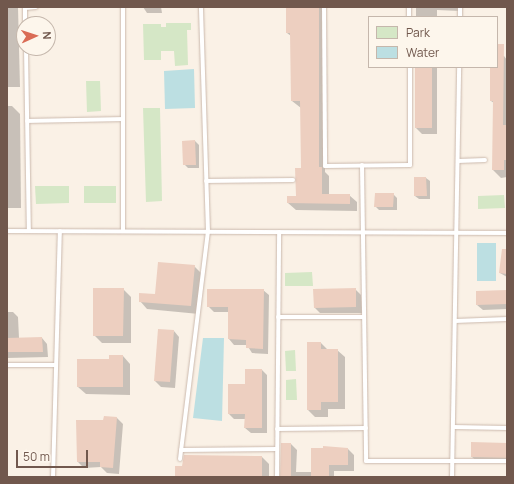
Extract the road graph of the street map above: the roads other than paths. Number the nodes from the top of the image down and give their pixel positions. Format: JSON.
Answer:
{"nodes":[{"id":1,"x":36,"y":7,"type":"edge"},
{"id":2,"x":123,"y":7,"type":"edge"},
{"id":3,"x":201,"y":7,"type":"edge"},
{"id":4,"x":324,"y":7,"type":"edge"},
{"id":5,"x":25,"y":16,"type":"edge"},
{"id":6,"x":26,"y":56,"type":"edge"},
{"id":7,"x":410,"y":68,"type":"edge"},
{"id":8,"x":459,"y":68,"type":"edge"},
{"id":9,"x":123,"y":119,"type":"junction"},
{"id":10,"x":27,"y":121,"type":"junction"},
{"id":11,"x":485,"y":160,"type":"dead end"},
{"id":12,"x":458,"y":161,"type":"junction"},
{"id":13,"x":362,"y":165,"type":"junction"},
{"id":14,"x":293,"y":180,"type":"dead end"},
{"id":15,"x":206,"y":181,"type":"junction"},
{"id":16,"x":7,"y":231,"type":"edge"},
{"id":17,"x":29,"y":231,"type":"junction"},
{"id":18,"x":60,"y":231,"type":"junction"},
{"id":19,"x":123,"y":231,"type":"junction"},
{"id":20,"x":208,"y":232,"type":"junction"},
{"id":21,"x":279,"y":232,"type":"junction"},
{"id":22,"x":363,"y":232,"type":"junction"},
{"id":23,"x":457,"y":232,"type":"junction"},
{"id":24,"x":507,"y":233,"type":"edge"},
{"id":25,"x":278,"y":317,"type":"junction"},
{"id":26,"x":364,"y":317,"type":"junction"},
{"id":27,"x":507,"y":319,"type":"edge"},
{"id":28,"x":455,"y":321,"type":"junction"},
{"id":29,"x":7,"y":365,"type":"edge"},
{"id":30,"x":56,"y":365,"type":"junction"},
{"id":31,"x":453,"y":427,"type":"junction"},
{"id":32,"x":366,"y":428,"type":"junction"},
{"id":33,"x":507,"y":428,"type":"edge"},
{"id":34,"x":277,"y":429,"type":"junction"},
{"id":35,"x":277,"y":449,"type":"junction"},
{"id":36,"x":181,"y":450,"type":"junction"},
{"id":37,"x":180,"y":458,"type":"dead end"},
{"id":38,"x":452,"y":461,"type":"junction"},
{"id":39,"x":507,"y":461,"type":"edge"},
{"id":40,"x":53,"y":477,"type":"edge"},
{"id":41,"x":277,"y":477,"type":"edge"},
{"id":42,"x":452,"y":477,"type":"edge"}],
"edges":[{"from":1,"to":5,"type":"lane"},
{"from":2,"to":9,"type":"lane"},
{"from":3,"to":15,"type":"lane"},
{"from":4,"to":13,"type":"lane"},
{"from":6,"to":10,"type":"lane"},
{"from":7,"to":13,"type":"lane"},
{"from":8,"to":12,"type":"lane"},
{"from":9,"to":10,"type":"lane"},
{"from":9,"to":19,"type":"lane"},
{"from":10,"to":17,"type":"lane"},
{"from":11,"to":12,"type":"lane"},
{"from":12,"to":23,"type":"lane"},
{"from":13,"to":22,"type":"lane"},
{"from":14,"to":15,"type":"lane"},
{"from":15,"to":20,"type":"lane"},
{"from":16,"to":17,"type":"lane"},
{"from":17,"to":18,"type":"lane"},
{"from":18,"to":19,"type":"lane"},
{"from":18,"to":30,"type":"lane"},
{"from":19,"to":20,"type":"lane"},
{"from":20,"to":21,"type":"lane"},
{"from":20,"to":36,"type":"lane"},
{"from":21,"to":22,"type":"lane"},
{"from":21,"to":25,"type":"lane"},
{"from":22,"to":23,"type":"lane"},
{"from":22,"to":26,"type":"lane"},
{"from":23,"to":24,"type":"lane"},
{"from":23,"to":28,"type":"lane"},
{"from":25,"to":26,"type":"lane"},
{"from":25,"to":34,"type":"lane"},
{"from":26,"to":32,"type":"lane"},
{"from":27,"to":28,"type":"lane"},
{"from":28,"to":31,"type":"lane"},
{"from":29,"to":30,"type":"lane"},
{"from":30,"to":40,"type":"lane"},
{"from":31,"to":33,"type":"lane"},
{"from":31,"to":38,"type":"lane"},
{"from":32,"to":34,"type":"lane"},
{"from":32,"to":38,"type":"lane"},
{"from":34,"to":35,"type":"lane"},
{"from":35,"to":36,"type":"lane"},
{"from":35,"to":41,"type":"lane"},
{"from":36,"to":37,"type":"lane"},
{"from":38,"to":39,"type":"lane"},
{"from":38,"to":42,"type":"lane"}]}
